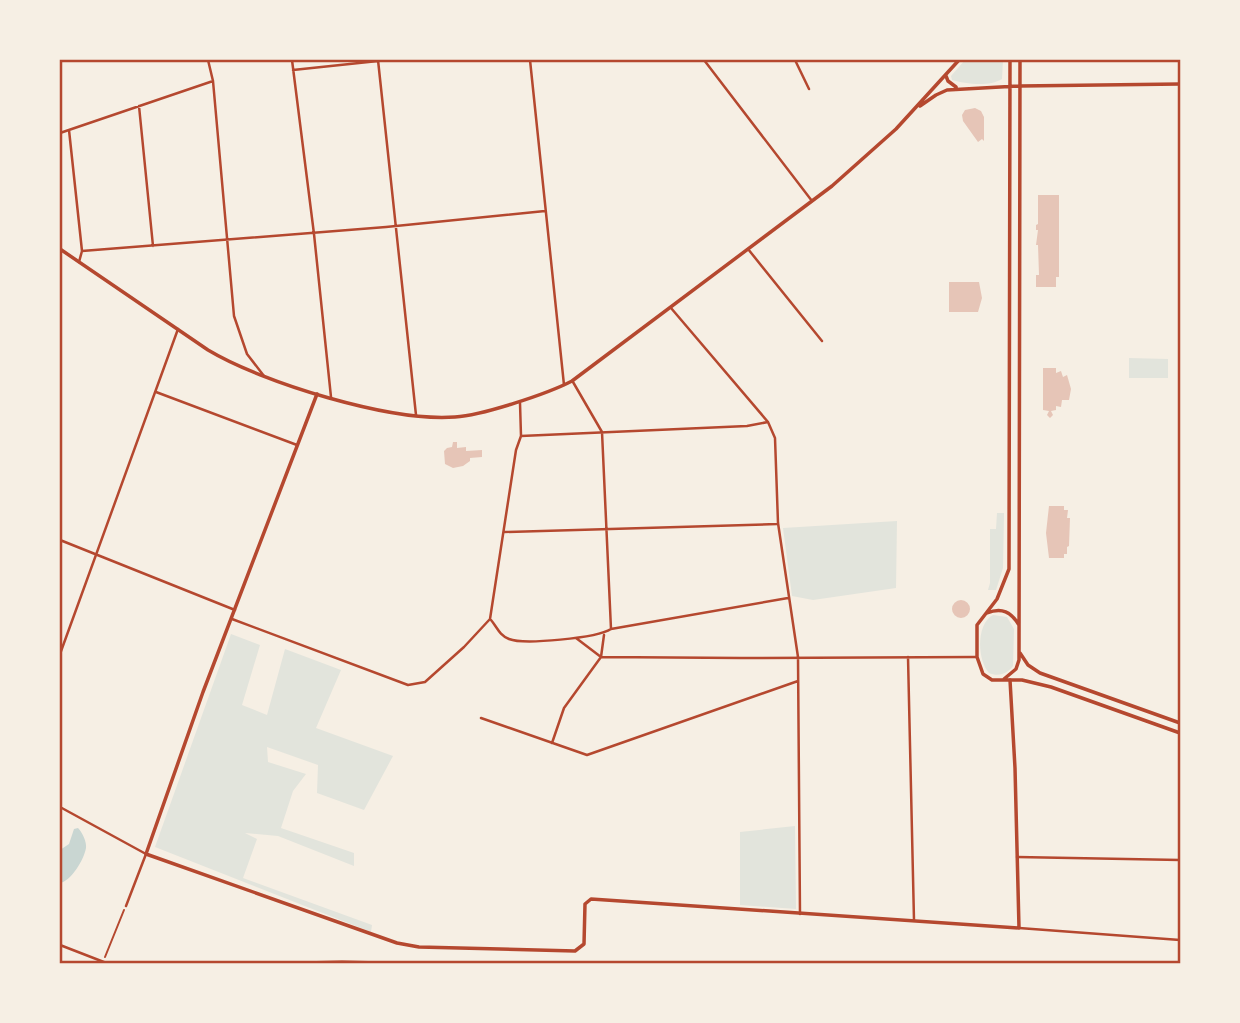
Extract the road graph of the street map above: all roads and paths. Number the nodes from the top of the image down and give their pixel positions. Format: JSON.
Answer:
{"nodes":[{"id":1,"x":208,"y":60,"type":"edge"},
{"id":2,"x":292,"y":60,"type":"edge"},
{"id":3,"x":378,"y":60,"type":"edge"},
{"id":4,"x":530,"y":60,"type":"edge"},
{"id":5,"x":704,"y":60,"type":"edge"},
{"id":6,"x":795,"y":60,"type":"edge"},
{"id":7,"x":959,"y":60,"type":"edge"},
{"id":8,"x":1010,"y":60,"type":"edge"},
{"id":9,"x":1020,"y":60,"type":"edge"},
{"id":10,"x":293,"y":70,"type":"junction"},
{"id":11,"x":946,"y":76,"type":"junction"},
{"id":12,"x":213,"y":81,"type":"junction"},
{"id":13,"x":1181,"y":84,"type":"edge"},
{"id":14,"x":1010,"y":86,"type":"junction"},
{"id":15,"x":1020,"y":86,"type":"junction"},
{"id":16,"x":958,"y":88,"type":"junction"},
{"id":17,"x":809,"y":89,"type":"dead end"},
{"id":18,"x":139,"y":105,"type":"junction"},
{"id":19,"x":910,"y":114,"type":"junction"},
{"id":20,"x":69,"y":129,"type":"junction"},
{"id":21,"x":60,"y":133,"type":"edge"},
{"id":22,"x":812,"y":201,"type":"junction"},
{"id":23,"x":545,"y":211,"type":"junction"},
{"id":24,"x":395,"y":226,"type":"junction"},
{"id":25,"x":314,"y":233,"type":"junction"},
{"id":26,"x":228,"y":239,"type":"junction"},
{"id":27,"x":153,"y":246,"type":"junction"},
{"id":28,"x":748,"y":249,"type":"junction"},
{"id":29,"x":60,"y":250,"type":"edge"},
{"id":30,"x":82,"y":251,"type":"junction"},
{"id":31,"x":79,"y":262,"type":"junction"},
{"id":32,"x":671,"y":308,"type":"junction"},
{"id":33,"x":178,"y":329,"type":"junction"},
{"id":34,"x":822,"y":341,"type":"dead end"},
{"id":35,"x":264,"y":376,"type":"junction"},
{"id":36,"x":572,"y":381,"type":"junction"},
{"id":37,"x":564,"y":385,"type":"junction"},
{"id":38,"x":156,"y":392,"type":"junction"},
{"id":39,"x":317,"y":394,"type":"junction"},
{"id":40,"x":331,"y":398,"type":"junction"},
{"id":41,"x":520,"y":400,"type":"junction"},
{"id":42,"x":416,"y":415,"type":"junction"},
{"id":43,"x":768,"y":422,"type":"junction"},
{"id":44,"x":602,"y":432,"type":"junction"},
{"id":45,"x":521,"y":436,"type":"junction"},
{"id":46,"x":297,"y":445,"type":"junction"},
{"id":47,"x":778,"y":523,"type":"junction"},
{"id":48,"x":607,"y":530,"type":"junction"},
{"id":49,"x":504,"y":533,"type":"junction"},
{"id":50,"x":60,"y":540,"type":"edge"},
{"id":51,"x":94,"y":555,"type":"junction"},
{"id":52,"x":789,"y":598,"type":"junction"},
{"id":53,"x":234,"y":610,"type":"junction"},
{"id":54,"x":986,"y":614,"type":"junction"},
{"id":55,"x":231,"y":619,"type":"junction"},
{"id":56,"x":490,"y":619,"type":"junction"},
{"id":57,"x":1018,"y":625,"type":"junction"},
{"id":58,"x":611,"y":629,"type":"junction"},
{"id":59,"x":604,"y":634,"type":"junction"},
{"id":60,"x":576,"y":638,"type":"junction"},
{"id":61,"x":1019,"y":651,"type":"junction"},
{"id":62,"x":60,"y":654,"type":"edge"},
{"id":63,"x":601,"y":657,"type":"junction"},
{"id":64,"x":797,"y":657,"type":"junction"},
{"id":65,"x":908,"y":657,"type":"junction"},
{"id":66,"x":976,"y":657,"type":"junction"},
{"id":67,"x":1002,"y":680,"type":"junction"},
{"id":68,"x":1010,"y":680,"type":"junction"},
{"id":69,"x":798,"y":681,"type":"junction"},
{"id":70,"x":481,"y":718,"type":"dead end"},
{"id":71,"x":1181,"y":723,"type":"edge"},
{"id":72,"x":1181,"y":733,"type":"edge"},
{"id":73,"x":552,"y":743,"type":"junction"},
{"id":74,"x":60,"y":807,"type":"edge"},
{"id":75,"x":146,"y":854,"type":"junction"},
{"id":76,"x":1017,"y":857,"type":"junction"},
{"id":77,"x":1181,"y":860,"type":"edge"},
{"id":78,"x":126,"y":906,"type":"joint"},
{"id":79,"x":800,"y":914,"type":"junction"},
{"id":80,"x":914,"y":920,"type":"junction"},
{"id":81,"x":1019,"y":928,"type":"junction"},
{"id":82,"x":1181,"y":940,"type":"edge"},
{"id":83,"x":60,"y":945,"type":"edge"},
{"id":84,"x":104,"y":961,"type":"junction"},
{"id":85,"x":109,"y":964,"type":"edge"}],
"edges":[{"from":1,"to":12,"type":"street"},
{"from":2,"to":10,"type":"street"},
{"from":3,"to":10,"type":"street"},
{"from":3,"to":24,"type":"street"},
{"from":4,"to":23,"type":"street"},
{"from":5,"to":22,"type":"street"},
{"from":6,"to":17,"type":"street"},
{"from":7,"to":11,"type":"main road"},
{"from":8,"to":14,"type":"main road"},
{"from":9,"to":15,"type":"main road"},
{"from":10,"to":25,"type":"street"},
{"from":11,"to":16,"type":"main road"},
{"from":11,"to":19,"type":"main road"},
{"from":12,"to":18,"type":"street"},
{"from":12,"to":26,"type":"street"},
{"from":13,"to":15,"type":"main road"},
{"from":14,"to":15,"type":"main road"},
{"from":14,"to":16,"type":"main road"},
{"from":14,"to":54,"type":"main road"},
{"from":15,"to":57,"type":"main road"},
{"from":16,"to":19,"type":"main road"},
{"from":18,"to":20,"type":"street"},
{"from":18,"to":27,"type":"street"},
{"from":19,"to":22,"type":"main road"},
{"from":20,"to":21,"type":"street"},
{"from":20,"to":30,"type":"street"},
{"from":22,"to":28,"type":"main road"},
{"from":23,"to":24,"type":"street"},
{"from":23,"to":37,"type":"street"},
{"from":24,"to":25,"type":"street"},
{"from":24,"to":42,"type":"street"},
{"from":25,"to":26,"type":"street"},
{"from":25,"to":40,"type":"street"},
{"from":26,"to":27,"type":"street"},
{"from":26,"to":35,"type":"street"},
{"from":27,"to":30,"type":"street"},
{"from":28,"to":32,"type":"main road"},
{"from":28,"to":34,"type":"street"},
{"from":29,"to":31,"type":"main road"},
{"from":30,"to":31,"type":"street"},
{"from":31,"to":33,"type":"main road"},
{"from":32,"to":36,"type":"main road"},
{"from":32,"to":43,"type":"street"},
{"from":33,"to":35,"type":"main road"},
{"from":33,"to":38,"type":"street"},
{"from":35,"to":39,"type":"main road"},
{"from":36,"to":37,"type":"main road"},
{"from":36,"to":44,"type":"street"},
{"from":37,"to":41,"type":"main road"},
{"from":38,"to":46,"type":"street"},
{"from":38,"to":51,"type":"street"},
{"from":39,"to":40,"type":"main road"},
{"from":39,"to":46,"type":"main road"},
{"from":40,"to":42,"type":"main road"},
{"from":41,"to":42,"type":"main road"},
{"from":41,"to":45,"type":"street"},
{"from":43,"to":44,"type":"street"},
{"from":43,"to":47,"type":"street"},
{"from":44,"to":45,"type":"street"},
{"from":44,"to":48,"type":"street"},
{"from":45,"to":49,"type":"street"},
{"from":46,"to":53,"type":"main road"},
{"from":47,"to":48,"type":"street"},
{"from":47,"to":52,"type":"street"},
{"from":48,"to":49,"type":"street"},
{"from":48,"to":58,"type":"street"},
{"from":49,"to":56,"type":"street"},
{"from":50,"to":51,"type":"street"},
{"from":51,"to":53,"type":"street"},
{"from":51,"to":62,"type":"street"},
{"from":52,"to":58,"type":"street"},
{"from":52,"to":64,"type":"street"},
{"from":53,"to":55,"type":"main road"},
{"from":54,"to":57,"type":"main road"},
{"from":54,"to":66,"type":"main road"},
{"from":55,"to":56,"type":"street"},
{"from":55,"to":75,"type":"main road"},
{"from":56,"to":60,"type":"street"},
{"from":57,"to":61,"type":"main road"},
{"from":58,"to":59,"type":"street"},
{"from":59,"to":60,"type":"street"},
{"from":59,"to":63,"type":"street"},
{"from":60,"to":63,"type":"street"},
{"from":61,"to":67,"type":"main road"},
{"from":61,"to":71,"type":"main road"},
{"from":63,"to":64,"type":"street"},
{"from":63,"to":73,"type":"street"},
{"from":64,"to":65,"type":"street"},
{"from":64,"to":69,"type":"street"},
{"from":65,"to":66,"type":"street"},
{"from":65,"to":80,"type":"street"},
{"from":66,"to":67,"type":"main road"},
{"from":67,"to":68,"type":"main road"},
{"from":68,"to":72,"type":"main road"},
{"from":68,"to":76,"type":"main road"},
{"from":69,"to":73,"type":"street"},
{"from":69,"to":79,"type":"street"},
{"from":70,"to":73,"type":"street"},
{"from":74,"to":75,"type":"street"},
{"from":75,"to":78,"type":"street"},
{"from":75,"to":79,"type":"main road"},
{"from":76,"to":77,"type":"street"},
{"from":76,"to":81,"type":"main road"},
{"from":78,"to":84,"type":"path"},
{"from":79,"to":80,"type":"main road"},
{"from":80,"to":81,"type":"main road"},
{"from":81,"to":82,"type":"street"},
{"from":83,"to":84,"type":"street"},
{"from":84,"to":85,"type":"street"}]}
